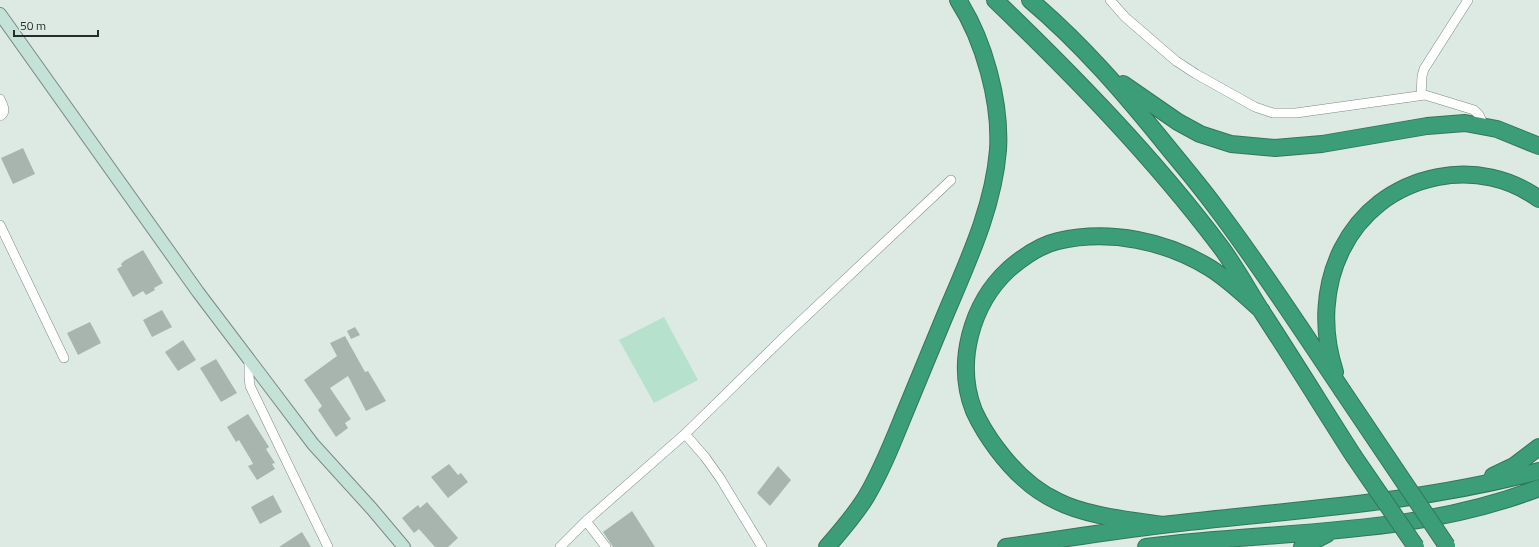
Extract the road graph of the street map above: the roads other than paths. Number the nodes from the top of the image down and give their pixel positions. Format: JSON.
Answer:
{"nodes":[{"id":1,"x":958,"y":0,"type":"edge"},
{"id":2,"x":995,"y":0,"type":"edge"},
{"id":3,"x":1030,"y":0,"type":"edge"},
{"id":4,"x":1110,"y":0,"type":"edge"},
{"id":5,"x":1468,"y":0,"type":"edge"},
{"id":6,"x":0,"y":14,"type":"edge"},
{"id":7,"x":1100,"y":67,"type":"junction"},
{"id":8,"x":1421,"y":95,"type":"junction"},
{"id":9,"x":0,"y":99,"type":"edge"},
{"id":10,"x":0,"y":116,"type":"edge"},
{"id":11,"x":1485,"y":127,"type":"junction"},
{"id":12,"x":1539,"y":146,"type":"edge"},
{"id":13,"x":951,"y":180,"type":"dead end"},
{"id":14,"x":1539,"y":199,"type":"edge"},
{"id":15,"x":0,"y":225,"type":"edge"},
{"id":16,"x":1262,"y":312,"type":"junction"},
{"id":17,"x":64,"y":358,"type":"dead end"},
{"id":18,"x":249,"y":360,"type":"junction"},
{"id":19,"x":1342,"y":390,"type":"junction"},
{"id":20,"x":685,"y":434,"type":"junction"},
{"id":21,"x":1539,"y":447,"type":"edge"},
{"id":22,"x":1539,"y":471,"type":"edge"},
{"id":23,"x":1539,"y":488,"type":"edge"},
{"id":24,"x":1455,"y":490,"type":"junction"},
{"id":25,"x":586,"y":521,"type":"junction"},
{"id":26,"x":1162,"y":525,"type":"junction"},
{"id":27,"x":1334,"y":531,"type":"junction"},
{"id":28,"x":1447,"y":546,"type":"edge"},
{"id":29,"x":328,"y":547,"type":"edge"},
{"id":30,"x":404,"y":547,"type":"edge"},
{"id":31,"x":560,"y":547,"type":"edge"},
{"id":32,"x":606,"y":547,"type":"edge"},
{"id":33,"x":762,"y":547,"type":"edge"},
{"id":34,"x":827,"y":547,"type":"edge"},
{"id":35,"x":1006,"y":547,"type":"edge"},
{"id":36,"x":1146,"y":547,"type":"edge"},
{"id":37,"x":1302,"y":547,"type":"edge"},
{"id":38,"x":1416,"y":547,"type":"edge"}],
"edges":[{"from":1,"to":34,"type":"highway"},
{"from":2,"to":16,"type":"highway"},
{"from":3,"to":7,"type":"highway"},
{"from":4,"to":8,"type":"street"},
{"from":5,"to":8,"type":"street"},
{"from":6,"to":18,"type":"main road"},
{"from":7,"to":11,"type":"highway"},
{"from":7,"to":19,"type":"highway"},
{"from":8,"to":11,"type":"street"},
{"from":9,"to":10,"type":"street"},
{"from":11,"to":12,"type":"highway"},
{"from":13,"to":20,"type":"street"},
{"from":14,"to":19,"type":"highway"},
{"from":15,"to":17,"type":"street"},
{"from":16,"to":26,"type":"highway"},
{"from":16,"to":38,"type":"highway","bridge":true},
{"from":18,"to":29,"type":"street"},
{"from":18,"to":30,"type":"main road"},
{"from":19,"to":28,"type":"highway","bridge":true},
{"from":20,"to":25,"type":"street"},
{"from":20,"to":33,"type":"street"},
{"from":21,"to":24,"type":"highway"},
{"from":22,"to":24,"type":"highway"},
{"from":23,"to":27,"type":"highway"},
{"from":24,"to":26,"type":"highway"},
{"from":25,"to":31,"type":"street"},
{"from":25,"to":32,"type":"street"},
{"from":26,"to":35,"type":"highway"},
{"from":27,"to":36,"type":"highway"},
{"from":27,"to":37,"type":"highway"}]}
